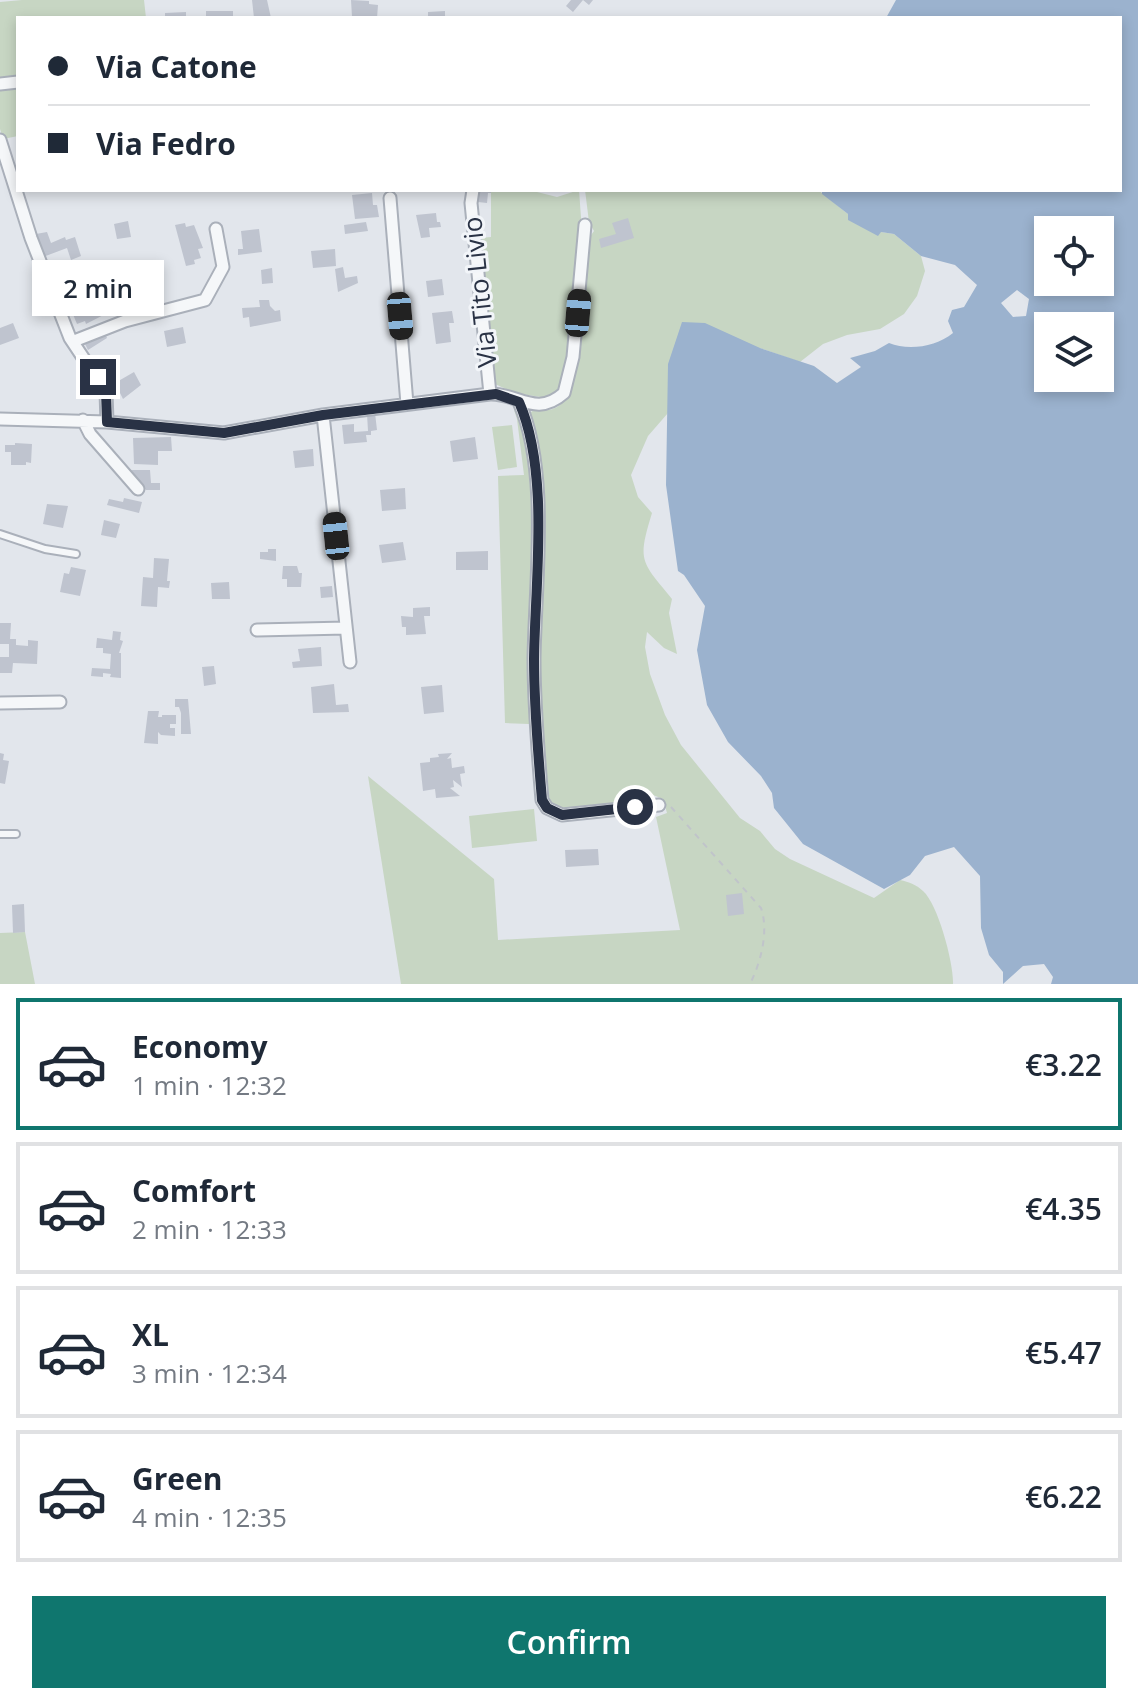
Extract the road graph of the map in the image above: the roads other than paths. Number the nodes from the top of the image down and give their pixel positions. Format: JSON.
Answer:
{"nodes":[{"id":1,"x":0,"y":140,"type":"edge"},
{"id":2,"x":16,"y":191,"type":"edge"},
{"id":3,"x":16,"y":192,"type":"edge"},
{"id":4,"x":473,"y":192,"type":"edge"},
{"id":5,"x":390,"y":198,"type":"dead end"},
{"id":6,"x":585,"y":225,"type":"dead end"},
{"id":7,"x":216,"y":229,"type":"dead end"},
{"id":8,"x":74,"y":341,"type":"junction"},
{"id":9,"x":490,"y":394,"type":"junction"},
{"id":10,"x":519,"y":402,"type":"junction"},
{"id":11,"x":407,"y":404,"type":"junction"},
{"id":12,"x":323,"y":415,"type":"junction"},
{"id":13,"x":0,"y":419,"type":"edge"},
{"id":14,"x":83,"y":420,"type":"junction"},
{"id":15,"x":107,"y":422,"type":"junction"},
{"id":16,"x":138,"y":489,"type":"dead end"},
{"id":17,"x":0,"y":534,"type":"edge"},
{"id":18,"x":76,"y":554,"type":"dead end"},
{"id":19,"x":346,"y":628,"type":"junction"},
{"id":20,"x":257,"y":630,"type":"dead end"},
{"id":21,"x":350,"y":662,"type":"dead end"},
{"id":22,"x":60,"y":702,"type":"dead end"},
{"id":23,"x":0,"y":703,"type":"edge"},
{"id":24,"x":659,"y":805,"type":"road end"},
{"id":25,"x":0,"y":834,"type":"edge"},
{"id":26,"x":16,"y":834,"type":"dead end"}],
"edges":[{"from":1,"to":2,"type":"street"},
{"from":3,"to":8,"type":"street"},
{"from":4,"to":9,"type":"street","name":"Via Tito Livio"},
{"from":5,"to":11,"type":"street"},
{"from":6,"to":10,"type":"street"},
{"from":7,"to":8,"type":"street"},
{"from":8,"to":15,"type":"street"},
{"from":9,"to":10,"type":"street"},
{"from":9,"to":11,"type":"street"},
{"from":10,"to":24,"type":"street"},
{"from":11,"to":12,"type":"street"},
{"from":12,"to":15,"type":"street"},
{"from":12,"to":19,"type":"street"},
{"from":13,"to":14,"type":"street"},
{"from":14,"to":15,"type":"street"},
{"from":14,"to":16,"type":"street"},
{"from":17,"to":18,"type":"lane"},
{"from":19,"to":20,"type":"street"},
{"from":19,"to":21,"type":"street"},
{"from":22,"to":23,"type":"street"},
{"from":25,"to":26,"type":"lane"}]}
